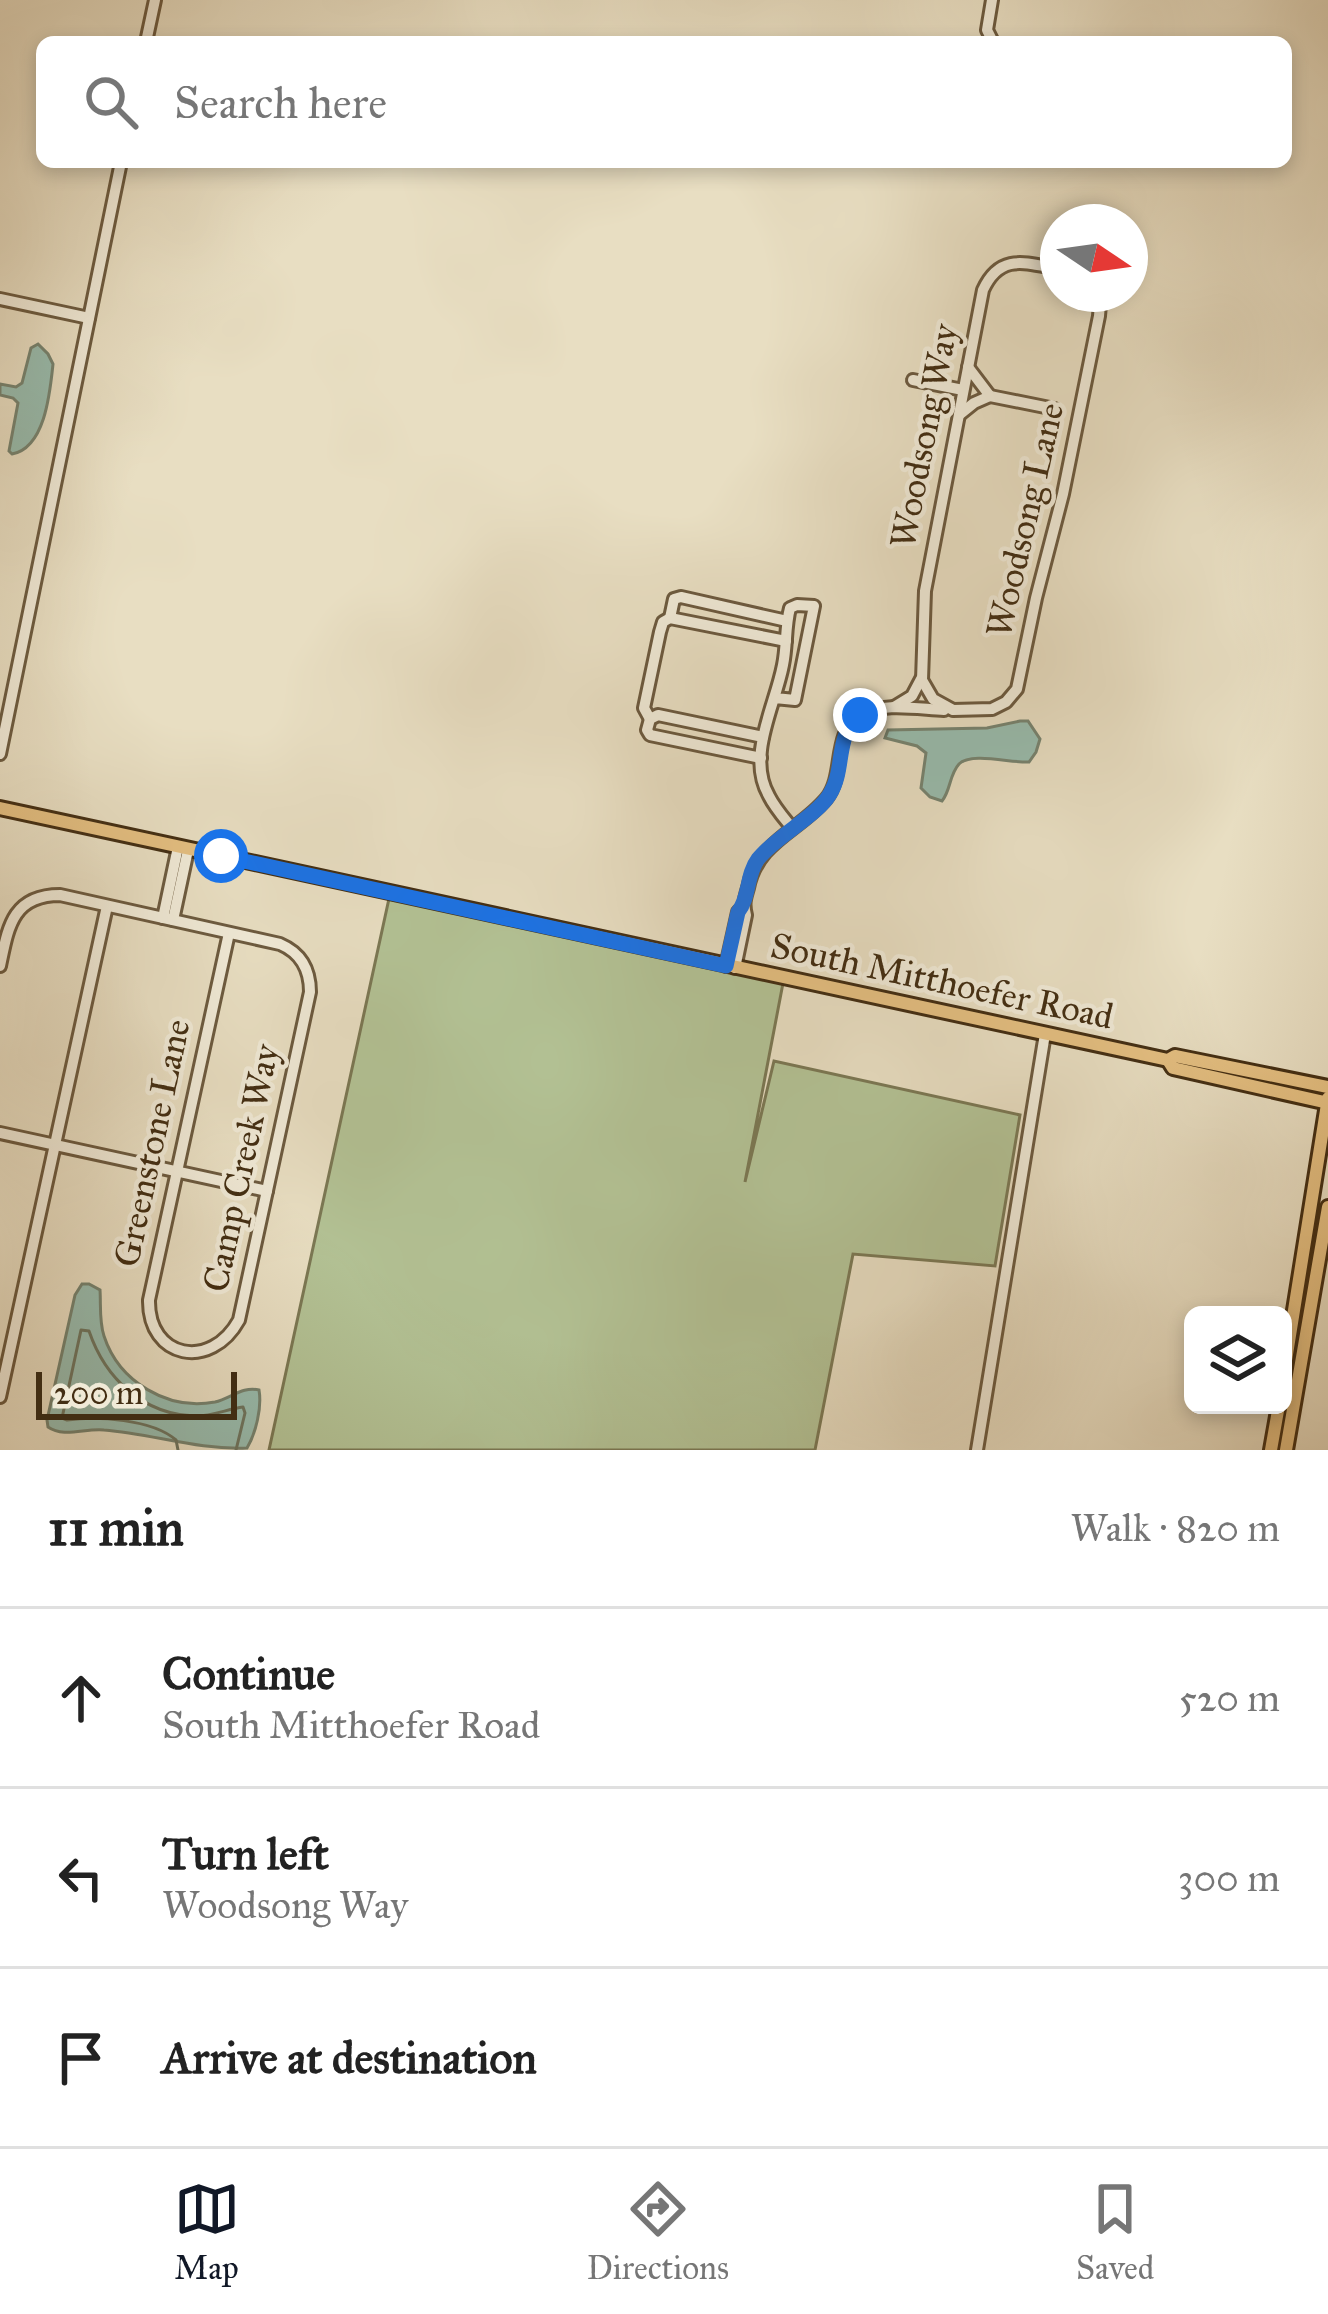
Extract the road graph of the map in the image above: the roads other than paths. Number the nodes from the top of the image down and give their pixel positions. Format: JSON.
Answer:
{"nodes":[{"id":1,"x":154,"y":0,"type":"edge"},
{"id":2,"x":992,"y":0,"type":"edge"},
{"id":3,"x":147,"y":36,"type":"edge"},
{"id":4,"x":989,"y":36,"type":"edge"},
{"id":5,"x":120,"y":168,"type":"edge"},
{"id":6,"x":1040,"y":266,"type":"edge"},
{"id":7,"x":0,"y":299,"type":"edge"},
{"id":8,"x":1100,"y":312,"type":"edge"},
{"id":9,"x":89,"y":318,"type":"junction"},
{"id":10,"x":968,"y":367,"type":"junction"},
{"id":11,"x":913,"y":380,"type":"dead end"},
{"id":12,"x":963,"y":390,"type":"junction"},
{"id":13,"x":1084,"y":393,"type":"junction"},
{"id":14,"x":990,"y":396,"type":"junction"},
{"id":15,"x":959,"y":415,"type":"junction"},
{"id":16,"x":1061,"y":416,"type":"junction"},
{"id":17,"x":1075,"y":438,"type":"junction"},
{"id":18,"x":670,"y":618,"type":"junction"},
{"id":19,"x":787,"y":621,"type":"junction"},
{"id":20,"x":786,"y":641,"type":"junction"},
{"id":21,"x":922,"y":674,"type":"junction"},
{"id":22,"x":776,"y":698,"type":"junction"},
{"id":23,"x":887,"y":709,"type":"junction"},
{"id":24,"x":953,"y":710,"type":"junction"},
{"id":25,"x":650,"y":718,"type":"junction"},
{"id":26,"x":763,"y":737,"type":"junction"},
{"id":27,"x":0,"y":754,"type":"edge"},
{"id":28,"x":761,"y":758,"type":"junction"},
{"id":29,"x":0,"y":808,"type":"edge"},
{"id":30,"x":792,"y":828,"type":"junction"},
{"id":31,"x":183,"y":848,"type":"junction"},
{"id":32,"x":107,"y":906,"type":"junction"},
{"id":33,"x":168,"y":919,"type":"junction"},
{"id":34,"x":229,"y":933,"type":"junction"},
{"id":35,"x":0,"y":966,"type":"edge"},
{"id":36,"x":730,"y":967,"type":"junction"},
{"id":37,"x":1045,"y":1034,"type":"junction"},
{"id":38,"x":1168,"y":1060,"type":"junction"},
{"id":39,"x":1328,"y":1097,"type":"edge"},
{"id":40,"x":0,"y":1133,"type":"edge"},
{"id":41,"x":55,"y":1145,"type":"junction"},
{"id":42,"x":177,"y":1172,"type":"junction"},
{"id":43,"x":267,"y":1191,"type":"junction"},
{"id":44,"x":1328,"y":1207,"type":"edge"},
{"id":45,"x":1292,"y":1323,"type":"edge"},
{"id":46,"x":185,"y":1351,"type":"joint"},
{"id":47,"x":0,"y":1396,"type":"edge"},
{"id":48,"x":1277,"y":1414,"type":"edge"},
{"id":49,"x":977,"y":1450,"type":"edge"},
{"id":50,"x":1271,"y":1450,"type":"edge"},
{"id":51,"x":1286,"y":1450,"type":"edge"}],
"edges":[{"from":1,"to":3,"type":"street"},
{"from":2,"to":4,"type":"street"},
{"from":5,"to":9,"type":"street"},
{"from":6,"to":10,"type":"street","name":"Woodsong Way"},
{"from":7,"to":9,"type":"street"},
{"from":8,"to":13,"type":"street","name":"Woodsong Lane"},
{"from":9,"to":27,"type":"street"},
{"from":10,"to":12,"type":"street","name":"Woodsong Way"},
{"from":10,"to":14,"type":"street"},
{"from":11,"to":12,"type":"street"},
{"from":12,"to":15,"type":"street","name":"Woodsong Way"},
{"from":13,"to":16,"type":"street"},
{"from":13,"to":17,"type":"street","name":"Woodsong Lane"},
{"from":14,"to":15,"type":"street"},
{"from":14,"to":16,"type":"street"},
{"from":15,"to":21,"type":"street","name":"Woodsong Way"},
{"from":16,"to":17,"type":"street"},
{"from":17,"to":24,"type":"street","name":"Woodsong Lane"},
{"from":18,"to":19,"type":"street"},
{"from":18,"to":20,"type":"street"},
{"from":18,"to":25,"type":"street"},
{"from":19,"to":20,"type":"street"},
{"from":19,"to":22,"type":"street"},
{"from":20,"to":22,"type":"street"},
{"from":21,"to":23,"type":"street"},
{"from":21,"to":24,"type":"street"},
{"from":22,"to":26,"type":"street"},
{"from":23,"to":24,"type":"street","name":"Woodsong Lane"},
{"from":23,"to":30,"type":"street"},
{"from":25,"to":26,"type":"street"},
{"from":25,"to":28,"type":"street"},
{"from":26,"to":28,"type":"street"},
{"from":28,"to":30,"type":"street"},
{"from":29,"to":31,"type":"main road","name":"South Mitthoefer Road"},
{"from":30,"to":36,"type":"street"},
{"from":31,"to":33,"type":"street"},
{"from":31,"to":36,"type":"main road","name":"South Mitthoefer Road"},
{"from":32,"to":33,"type":"street"},
{"from":32,"to":35,"type":"street"},
{"from":32,"to":41,"type":"street"},
{"from":33,"to":34,"type":"street"},
{"from":34,"to":42,"type":"street","name":"Greenstone Lane"},
{"from":34,"to":43,"type":"street","name":"Camp Creek Way"},
{"from":36,"to":37,"type":"main road","name":"South Mitthoefer Road"},
{"from":37,"to":38,"type":"main road","name":"South Mitthoefer Road"},
{"from":37,"to":49,"type":"street"},
{"from":38,"to":39,"type":"main road","name":"South Mitthoefer Road"},
{"from":38,"to":39,"type":"main road","name":"South Mitthoefer Road"},
{"from":39,"to":45,"type":"main road"},
{"from":40,"to":41,"type":"street"},
{"from":41,"to":42,"type":"street"},
{"from":41,"to":47,"type":"street"},
{"from":42,"to":43,"type":"street"},
{"from":42,"to":46,"type":"street","name":"Greenstone Lane"},
{"from":43,"to":46,"type":"street","name":"Camp Creek Way"},
{"from":44,"to":51,"type":"main road"},
{"from":48,"to":50,"type":"main road"}]}
